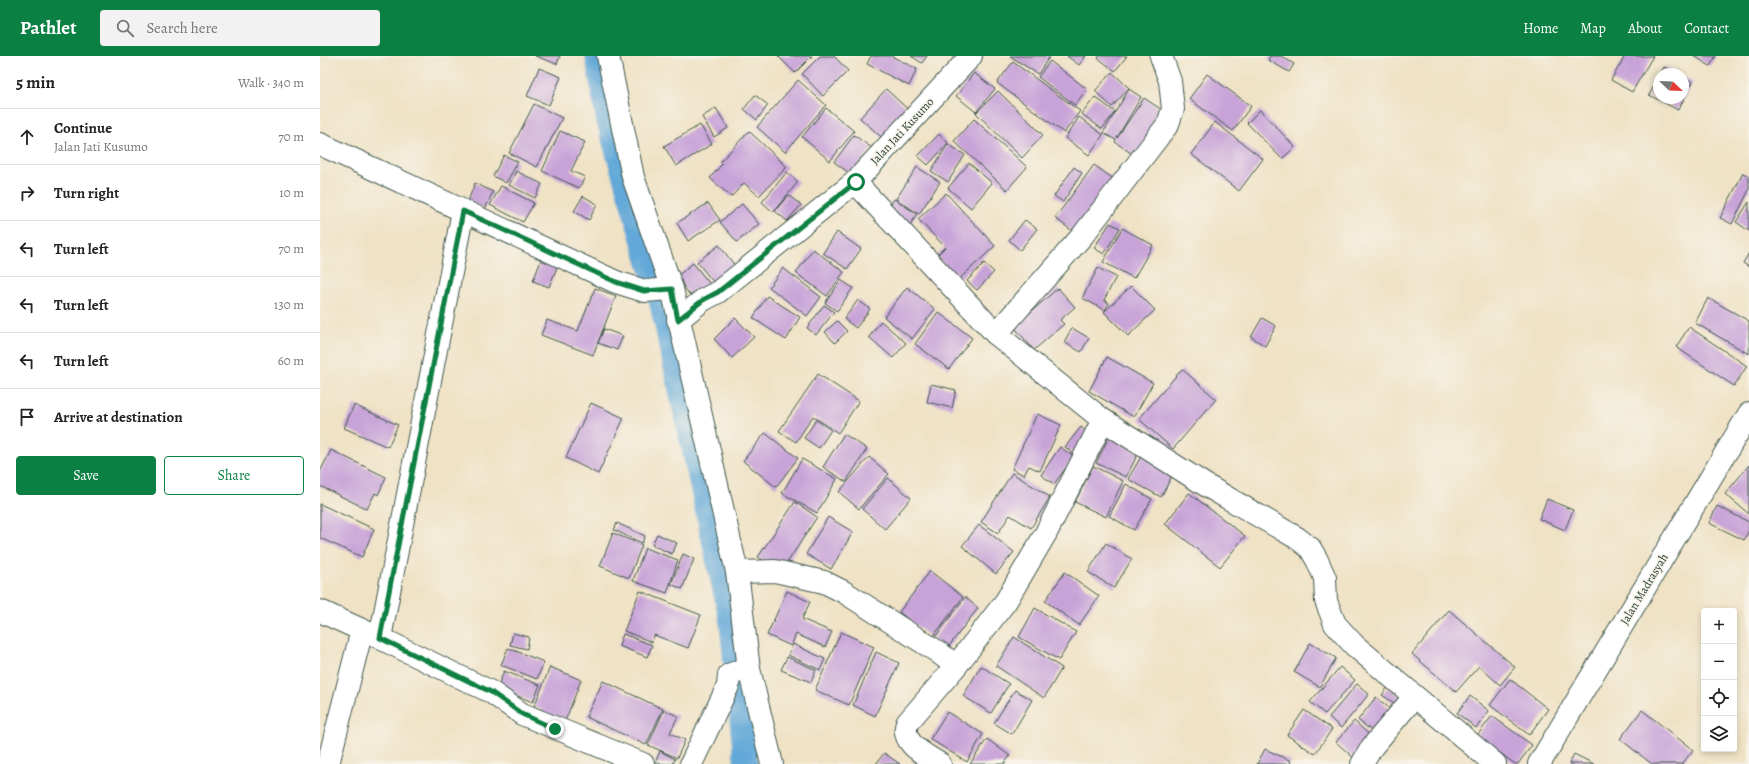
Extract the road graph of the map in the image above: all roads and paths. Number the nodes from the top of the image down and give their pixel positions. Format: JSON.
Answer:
{"nodes":[{"id":1,"x":608,"y":56,"type":"edge"},
{"id":2,"x":971,"y":56,"type":"edge"},
{"id":3,"x":1161,"y":56,"type":"edge"},
{"id":4,"x":320,"y":144,"type":"edge"},
{"id":5,"x":856,"y":182,"type":"junction"},
{"id":6,"x":463,"y":211,"type":"junction"},
{"id":7,"x":660,"y":290,"type":"junction"},
{"id":8,"x":678,"y":320,"type":"junction"},
{"id":9,"x":996,"y":334,"type":"junction"},
{"id":10,"x":1749,"y":414,"type":"edge"},
{"id":11,"x":1103,"y":420,"type":"junction"},
{"id":12,"x":737,"y":572,"type":"junction"},
{"id":13,"x":320,"y":611,"type":"edge"},
{"id":14,"x":371,"y":634,"type":"junction"},
{"id":15,"x":956,"y":666,"type":"junction"},
{"id":16,"x":740,"y":671,"type":"junction"},
{"id":17,"x":1414,"y":697,"type":"junction"},
{"id":18,"x":328,"y":764,"type":"edge"},
{"id":19,"x":643,"y":764,"type":"edge"},
{"id":20,"x":691,"y":764,"type":"edge"},
{"id":21,"x":772,"y":764,"type":"edge"},
{"id":22,"x":940,"y":764,"type":"edge"},
{"id":23,"x":1362,"y":764,"type":"edge"},
{"id":24,"x":1495,"y":764,"type":"edge"},
{"id":25,"x":1539,"y":764,"type":"edge"}],
"edges":[{"from":1,"to":7,"type":"street"},
{"from":2,"to":5,"type":"street","name":"Jalan Jati Kusumo"},
{"from":3,"to":9,"type":"street"},
{"from":4,"to":6,"type":"street"},
{"from":5,"to":8,"type":"street","name":"Jalan Jati Kusumo"},
{"from":5,"to":9,"type":"street"},
{"from":6,"to":7,"type":"street"},
{"from":6,"to":14,"type":"street"},
{"from":7,"to":8,"type":"street"},
{"from":8,"to":12,"type":"street"},
{"from":9,"to":11,"type":"street"},
{"from":10,"to":25,"type":"street","name":"Jalan Madrasyah"},
{"from":11,"to":15,"type":"street"},
{"from":11,"to":17,"type":"street"},
{"from":12,"to":15,"type":"street"},
{"from":12,"to":16,"type":"street"},
{"from":13,"to":14,"type":"street"},
{"from":14,"to":18,"type":"street"},
{"from":14,"to":19,"type":"street"},
{"from":15,"to":22,"type":"street"},
{"from":16,"to":20,"type":"street"},
{"from":16,"to":21,"type":"street"},
{"from":17,"to":23,"type":"street"},
{"from":17,"to":24,"type":"street"}]}
